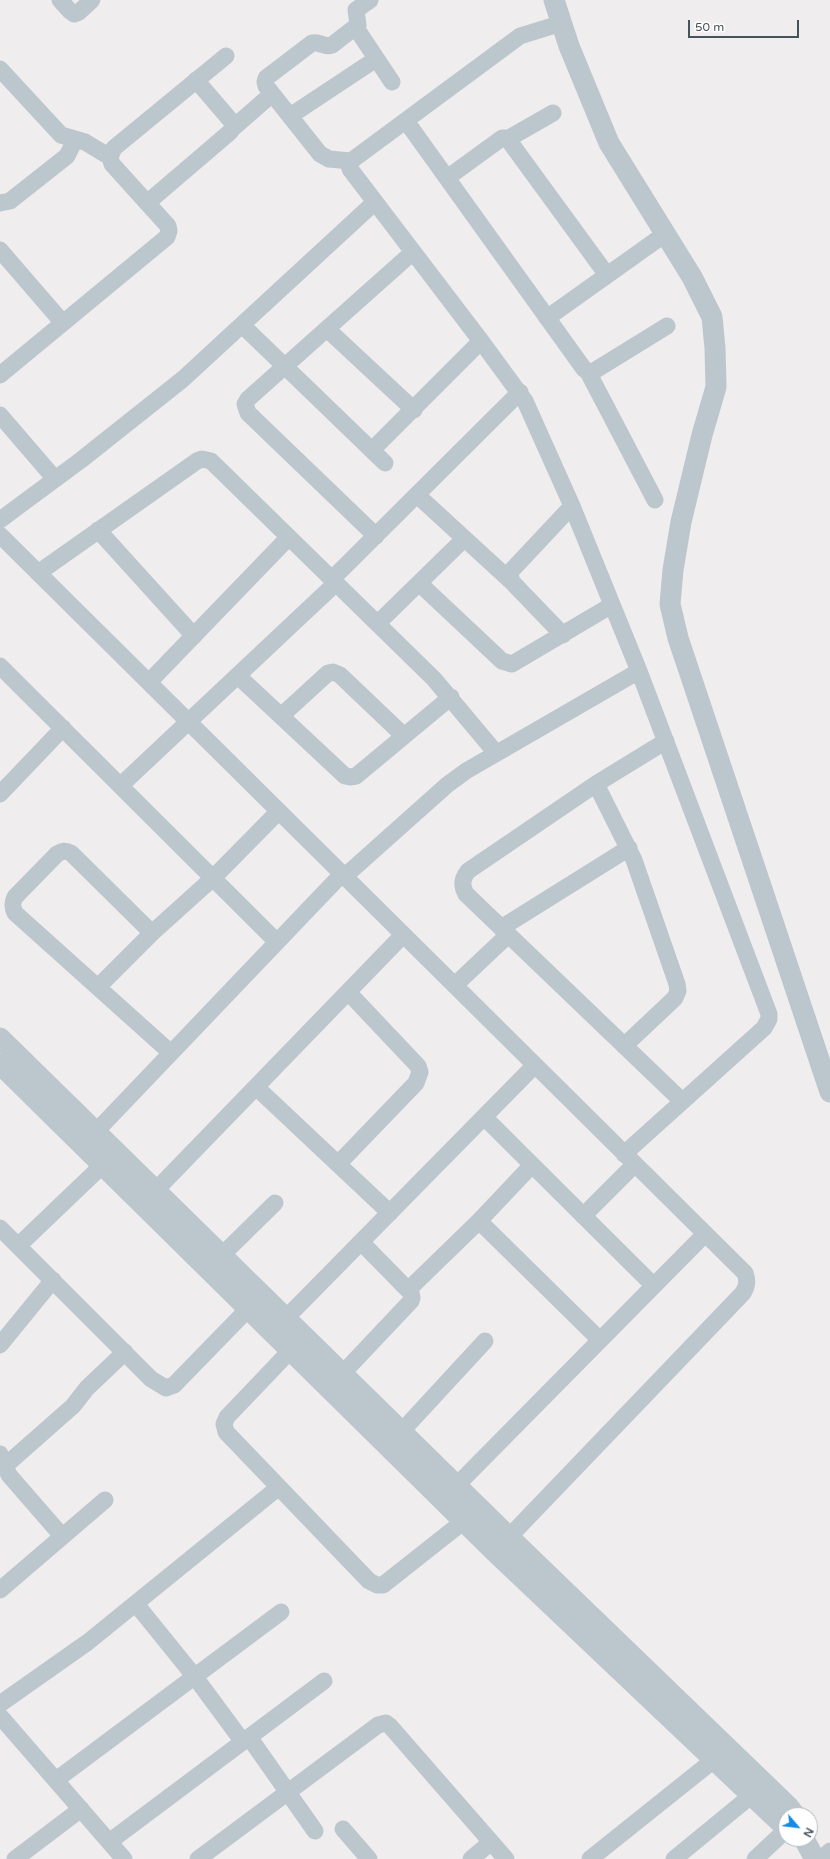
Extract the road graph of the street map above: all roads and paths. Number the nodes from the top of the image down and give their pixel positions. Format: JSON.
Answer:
{"nodes":[{"id":1,"x":60,"y":0,"type":"edge"},
{"id":2,"x":92,"y":0,"type":"edge"},
{"id":3,"x":370,"y":0,"type":"edge"},
{"id":4,"x":554,"y":0,"type":"edge"},
{"id":5,"x":562,"y":23,"type":"junction"},
{"id":6,"x":356,"y":28,"type":"junction"},
{"id":7,"x":226,"y":56,"type":"dead end"},
{"id":8,"x":376,"y":59,"type":"junction"},
{"id":9,"x":0,"y":69,"type":"edge"},
{"id":10,"x":196,"y":80,"type":"junction"},
{"id":11,"x":392,"y":82,"type":"dead end"},
{"id":12,"x":272,"y":94,"type":"junction"},
{"id":13,"x":553,"y":113,"type":"dead end"},
{"id":14,"x":290,"y":116,"type":"junction"},
{"id":15,"x":406,"y":121,"type":"junction"},
{"id":16,"x":233,"y":128,"type":"junction"},
{"id":17,"x":507,"y":138,"type":"junction"},
{"id":18,"x":75,"y":140,"type":"junction"},
{"id":19,"x":110,"y":157,"type":"junction"},
{"id":20,"x":351,"y":161,"type":"junction"},
{"id":21,"x":447,"y":178,"type":"junction"},
{"id":22,"x":375,"y":202,"type":"junction"},
{"id":23,"x":147,"y":203,"type":"junction"},
{"id":24,"x":0,"y":204,"type":"edge"},
{"id":25,"x":665,"y":234,"type":"junction"},
{"id":26,"x":0,"y":250,"type":"edge"},
{"id":27,"x":413,"y":252,"type":"junction"},
{"id":28,"x":607,"y":275,"type":"junction"},
{"id":29,"x":547,"y":318,"type":"junction"},
{"id":30,"x":63,"y":323,"type":"junction"},
{"id":31,"x":242,"y":325,"type":"junction"},
{"id":32,"x":666,"y":326,"type":"dead end"},
{"id":33,"x":327,"y":329,"type":"junction"},
{"id":34,"x":482,"y":340,"type":"junction"},
{"id":35,"x":284,"y":366,"type":"junction"},
{"id":36,"x":588,"y":372,"type":"junction"},
{"id":37,"x":0,"y":375,"type":"edge"},
{"id":38,"x":520,"y":392,"type":"junction"},
{"id":39,"x":414,"y":410,"type":"junction"},
{"id":40,"x":0,"y":415,"type":"edge"},
{"id":41,"x":372,"y":450,"type":"junction"},
{"id":42,"x":385,"y":463,"type":"dead end"},
{"id":43,"x":55,"y":479,"type":"junction"},
{"id":44,"x":417,"y":495,"type":"junction"},
{"id":45,"x":655,"y":500,"type":"dead end"},
{"id":46,"x":572,"y":506,"type":"junction"},
{"id":47,"x":0,"y":520,"type":"edge"},
{"id":48,"x":98,"y":530,"type":"junction"},
{"id":49,"x":0,"y":535,"type":"edge"},
{"id":50,"x":376,"y":536,"type":"junction"},
{"id":51,"x":289,"y":537,"type":"junction"},
{"id":52,"x":464,"y":539,"type":"junction"},
{"id":53,"x":38,"y":573,"type":"junction"},
{"id":54,"x":334,"y":581,"type":"junction"},
{"id":55,"x":512,"y":582,"type":"junction"},
{"id":56,"x":419,"y":583,"type":"junction"},
{"id":57,"x":612,"y":605,"type":"junction"},
{"id":58,"x":378,"y":623,"type":"junction"},
{"id":59,"x":563,"y":635,"type":"junction"},
{"id":60,"x":194,"y":636,"type":"junction"},
{"id":61,"x":0,"y":666,"type":"edge"},
{"id":62,"x":639,"y":671,"type":"junction"},
{"id":63,"x":238,"y":676,"type":"junction"},
{"id":64,"x":149,"y":682,"type":"junction"},
{"id":65,"x":451,"y":697,"type":"junction"},
{"id":66,"x":281,"y":716,"type":"junction"},
{"id":67,"x":189,"y":722,"type":"junction"},
{"id":68,"x":63,"y":728,"type":"junction"},
{"id":69,"x":404,"y":736,"type":"junction"},
{"id":70,"x":666,"y":741,"type":"junction"},
{"id":71,"x":496,"y":753,"type":"junction"},
{"id":72,"x":596,"y":784,"type":"junction"},
{"id":73,"x":120,"y":786,"type":"junction"},
{"id":74,"x":0,"y":794,"type":"edge"},
{"id":75,"x":279,"y":811,"type":"junction"},
{"id":76,"x":629,"y":848,"type":"junction"},
{"id":77,"x":343,"y":875,"type":"junction"},
{"id":78,"x":213,"y":878,"type":"junction"},
{"id":79,"x":505,"y":931,"type":"junction"},
{"id":80,"x":152,"y":933,"type":"junction"},
{"id":81,"x":403,"y":934,"type":"junction"},
{"id":82,"x":277,"y":942,"type":"junction"},
{"id":83,"x":454,"y":986,"type":"junction"},
{"id":84,"x":98,"y":987,"type":"junction"},
{"id":85,"x":348,"y":992,"type":"junction"},
{"id":86,"x":0,"y":1038,"type":"edge"},
{"id":87,"x":624,"y":1046,"type":"junction"},
{"id":88,"x":171,"y":1053,"type":"junction"},
{"id":89,"x":0,"y":1064,"type":"edge"},
{"id":90,"x":535,"y":1065,"type":"junction"},
{"id":91,"x":256,"y":1087,"type":"junction"},
{"id":92,"x":830,"y":1092,"type":"edge"},
{"id":93,"x":682,"y":1101,"type":"junction"},
{"id":94,"x":484,"y":1117,"type":"junction"},
{"id":95,"x":89,"y":1139,"type":"junction"},
{"id":96,"x":630,"y":1159,"type":"junction"},
{"id":97,"x":109,"y":1160,"type":"junction"},
{"id":98,"x":338,"y":1164,"type":"junction"},
{"id":99,"x":532,"y":1165,"type":"junction"},
{"id":100,"x":156,"y":1191,"type":"junction"},
{"id":101,"x":275,"y":1203,"type":"dead end"},
{"id":102,"x":390,"y":1213,"type":"junction"},
{"id":103,"x":584,"y":1216,"type":"junction"},
{"id":104,"x":479,"y":1221,"type":"junction"},
{"id":105,"x":0,"y":1228,"type":"edge"},
{"id":106,"x":705,"y":1234,"type":"junction"},
{"id":107,"x":361,"y":1242,"type":"junction"},
{"id":108,"x":18,"y":1246,"type":"junction"},
{"id":109,"x":221,"y":1256,"type":"junction"},
{"id":110,"x":53,"y":1280,"type":"junction"},
{"id":111,"x":654,"y":1286,"type":"junction"},
{"id":112,"x":408,"y":1290,"type":"junction"},
{"id":113,"x":248,"y":1309,"type":"junction"},
{"id":114,"x":286,"y":1318,"type":"junction"},
{"id":115,"x":600,"y":1340,"type":"junction"},
{"id":116,"x":486,"y":1341,"type":"dead end"},
{"id":117,"x":0,"y":1345,"type":"edge"},
{"id":118,"x":290,"y":1351,"type":"junction"},
{"id":119,"x":125,"y":1352,"type":"junction"},
{"id":120,"x":342,"y":1374,"type":"junction"},
{"id":121,"x":401,"y":1432,"type":"junction"},
{"id":122,"x":2,"y":1460,"type":"edge"},
{"id":123,"x":457,"y":1486,"type":"junction"},
{"id":124,"x":278,"y":1487,"type":"junction"},
{"id":125,"x":105,"y":1500,"type":"dead end"},
{"id":126,"x":464,"y":1521,"type":"junction"},
{"id":127,"x":62,"y":1536,"type":"junction"},
{"id":128,"x":509,"y":1537,"type":"junction"},
{"id":129,"x":0,"y":1590,"type":"edge"},
{"id":130,"x":136,"y":1604,"type":"junction"},
{"id":131,"x":281,"y":1612,"type":"dead end"},
{"id":132,"x":195,"y":1677,"type":"junction"},
{"id":133,"x":324,"y":1681,"type":"dead end"},
{"id":134,"x":0,"y":1704,"type":"edge"},
{"id":135,"x":0,"y":1716,"type":"edge"},
{"id":136,"x":246,"y":1739,"type":"junction"},
{"id":137,"x":715,"y":1759,"type":"junction"},
{"id":138,"x":56,"y":1780,"type":"junction"},
{"id":139,"x":288,"y":1791,"type":"junction"},
{"id":140,"x":752,"y":1795,"type":"junction"},
{"id":141,"x":789,"y":1807,"type":"edge"},
{"id":142,"x":81,"y":1809,"type":"junction"},
{"id":143,"x":778,"y":1821,"type":"edge"},
{"id":144,"x":343,"y":1829,"type":"dead end"},
{"id":145,"x":315,"y":1831,"type":"dead end"},
{"id":146,"x":778,"y":1837,"type":"edge"},
{"id":147,"x":110,"y":1842,"type":"junction"},
{"id":148,"x":490,"y":1843,"type":"junction"},
{"id":149,"x":830,"y":1851,"type":"edge"},
{"id":150,"x":15,"y":1859,"type":"edge"},
{"id":151,"x":124,"y":1859,"type":"edge"},
{"id":152,"x":198,"y":1859,"type":"edge"},
{"id":153,"x":369,"y":1859,"type":"edge"},
{"id":154,"x":471,"y":1859,"type":"edge"},
{"id":155,"x":506,"y":1859,"type":"edge"},
{"id":156,"x":590,"y":1859,"type":"edge"},
{"id":157,"x":674,"y":1859,"type":"edge"},
{"id":158,"x":755,"y":1859,"type":"edge"},
{"id":159,"x":821,"y":1859,"type":"edge"}],
"edges":[{"from":1,"to":2,"type":"street"},
{"from":3,"to":6,"type":"street"},
{"from":4,"to":5,"type":"street"},
{"from":5,"to":15,"type":"street"},
{"from":5,"to":25,"type":"street"},
{"from":6,"to":8,"type":"street"},
{"from":6,"to":12,"type":"street"},
{"from":7,"to":10,"type":"street"},
{"from":8,"to":11,"type":"street"},
{"from":8,"to":14,"type":"street"},
{"from":9,"to":18,"type":"street"},
{"from":10,"to":16,"type":"street"},
{"from":10,"to":19,"type":"street"},
{"from":12,"to":14,"type":"street"},
{"from":12,"to":16,"type":"street"},
{"from":13,"to":17,"type":"street"},
{"from":14,"to":20,"type":"street"},
{"from":15,"to":20,"type":"street"},
{"from":15,"to":21,"type":"street"},
{"from":16,"to":23,"type":"street"},
{"from":17,"to":21,"type":"street"},
{"from":17,"to":28,"type":"street"},
{"from":18,"to":19,"type":"street"},
{"from":18,"to":24,"type":"street"},
{"from":19,"to":23,"type":"street"},
{"from":20,"to":22,"type":"street"},
{"from":21,"to":29,"type":"street"},
{"from":22,"to":27,"type":"street"},
{"from":22,"to":31,"type":"street"},
{"from":23,"to":30,"type":"street"},
{"from":25,"to":28,"type":"street"},
{"from":25,"to":92,"type":"street"},
{"from":26,"to":30,"type":"street"},
{"from":27,"to":33,"type":"street"},
{"from":27,"to":34,"type":"street"},
{"from":28,"to":29,"type":"street"},
{"from":29,"to":36,"type":"street"},
{"from":30,"to":37,"type":"street"},
{"from":31,"to":35,"type":"street"},
{"from":31,"to":43,"type":"street"},
{"from":32,"to":36,"type":"street"},
{"from":33,"to":35,"type":"street"},
{"from":33,"to":39,"type":"street"},
{"from":34,"to":38,"type":"street"},
{"from":34,"to":39,"type":"street"},
{"from":35,"to":41,"type":"street"},
{"from":35,"to":50,"type":"street"},
{"from":36,"to":45,"type":"street"},
{"from":38,"to":44,"type":"street"},
{"from":38,"to":46,"type":"street"},
{"from":39,"to":41,"type":"street"},
{"from":40,"to":43,"type":"street"},
{"from":41,"to":42,"type":"street"},
{"from":43,"to":47,"type":"street"},
{"from":44,"to":50,"type":"street"},
{"from":44,"to":52,"type":"street"},
{"from":46,"to":55,"type":"street"},
{"from":46,"to":57,"type":"street"},
{"from":48,"to":51,"type":"street"},
{"from":48,"to":53,"type":"street"},
{"from":48,"to":60,"type":"street"},
{"from":49,"to":53,"type":"street"},
{"from":50,"to":54,"type":"street"},
{"from":51,"to":54,"type":"street"},
{"from":51,"to":60,"type":"street"},
{"from":52,"to":55,"type":"street"},
{"from":52,"to":56,"type":"street"},
{"from":53,"to":64,"type":"street"},
{"from":54,"to":58,"type":"street"},
{"from":54,"to":63,"type":"street"},
{"from":55,"to":59,"type":"street"},
{"from":56,"to":58,"type":"street"},
{"from":56,"to":59,"type":"street"},
{"from":57,"to":59,"type":"street"},
{"from":57,"to":62,"type":"street"},
{"from":58,"to":65,"type":"street"},
{"from":60,"to":64,"type":"street"},
{"from":61,"to":68,"type":"street"},
{"from":62,"to":70,"type":"street"},
{"from":62,"to":71,"type":"street"},
{"from":63,"to":66,"type":"street"},
{"from":63,"to":67,"type":"street"},
{"from":64,"to":67,"type":"street"},
{"from":65,"to":69,"type":"street"},
{"from":65,"to":71,"type":"street"},
{"from":66,"to":69,"type":"street"},
{"from":66,"to":69,"type":"street"},
{"from":67,"to":73,"type":"street"},
{"from":67,"to":75,"type":"street"},
{"from":68,"to":73,"type":"street"},
{"from":68,"to":74,"type":"street"},
{"from":70,"to":72,"type":"street"},
{"from":70,"to":93,"type":"street"},
{"from":71,"to":77,"type":"street"},
{"from":72,"to":76,"type":"street"},
{"from":72,"to":79,"type":"street"},
{"from":73,"to":78,"type":"street"},
{"from":75,"to":77,"type":"street"},
{"from":75,"to":78,"type":"street"},
{"from":76,"to":79,"type":"street"},
{"from":76,"to":87,"type":"street"},
{"from":77,"to":81,"type":"street"},
{"from":77,"to":82,"type":"street"},
{"from":78,"to":80,"type":"street"},
{"from":78,"to":82,"type":"street"},
{"from":79,"to":83,"type":"street"},
{"from":79,"to":87,"type":"street"},
{"from":80,"to":84,"type":"street"},
{"from":80,"to":84,"type":"street"},
{"from":81,"to":83,"type":"street"},
{"from":81,"to":85,"type":"street"},
{"from":82,"to":88,"type":"street"},
{"from":83,"to":90,"type":"street"},
{"from":84,"to":88,"type":"street"},
{"from":85,"to":91,"type":"street"},
{"from":85,"to":98,"type":"street"},
{"from":86,"to":95,"type":"street"},
{"from":87,"to":93,"type":"street"},
{"from":88,"to":95,"type":"street"},
{"from":89,"to":95,"type":"street"},
{"from":90,"to":94,"type":"street"},
{"from":90,"to":96,"type":"street"},
{"from":91,"to":98,"type":"street"},
{"from":91,"to":100,"type":"street"},
{"from":93,"to":96,"type":"street"},
{"from":94,"to":99,"type":"street"},
{"from":94,"to":102,"type":"street"},
{"from":95,"to":97,"type":"street"},
{"from":96,"to":103,"type":"street"},
{"from":96,"to":106,"type":"street"},
{"from":97,"to":100,"type":"street"},
{"from":97,"to":108,"type":"street"},
{"from":97,"to":113,"type":"street"},
{"from":98,"to":102,"type":"street"},
{"from":99,"to":103,"type":"street"},
{"from":99,"to":104,"type":"street"},
{"from":100,"to":109,"type":"street"},
{"from":101,"to":109,"type":"street"},
{"from":102,"to":107,"type":"street"},
{"from":103,"to":111,"type":"street"},
{"from":104,"to":112,"type":"street"},
{"from":104,"to":115,"type":"street"},
{"from":105,"to":108,"type":"street"},
{"from":106,"to":111,"type":"street"},
{"from":106,"to":128,"type":"street"},
{"from":107,"to":112,"type":"street"},
{"from":107,"to":114,"type":"street"},
{"from":108,"to":110,"type":"street"},
{"from":109,"to":114,"type":"street"},
{"from":110,"to":117,"type":"street"},
{"from":110,"to":119,"type":"street"},
{"from":111,"to":115,"type":"street"},
{"from":112,"to":120,"type":"street"},
{"from":113,"to":118,"type":"street"},
{"from":113,"to":119,"type":"street"},
{"from":114,"to":120,"type":"street"},
{"from":115,"to":123,"type":"street"},
{"from":116,"to":121,"type":"street"},
{"from":118,"to":124,"type":"street"},
{"from":118,"to":126,"type":"street"},
{"from":119,"to":122,"type":"street"},
{"from":120,"to":121,"type":"street"},
{"from":121,"to":123,"type":"street"},
{"from":122,"to":127,"type":"street"},
{"from":123,"to":128,"type":"street"},
{"from":124,"to":126,"type":"street"},
{"from":124,"to":130,"type":"street"},
{"from":125,"to":127,"type":"street"},
{"from":126,"to":137,"type":"street"},
{"from":127,"to":129,"type":"street"},
{"from":128,"to":141,"type":"street"},
{"from":130,"to":132,"type":"street"},
{"from":130,"to":134,"type":"street"},
{"from":131,"to":132,"type":"street"},
{"from":132,"to":136,"type":"street"},
{"from":132,"to":138,"type":"street"},
{"from":133,"to":136,"type":"street"},
{"from":135,"to":138,"type":"street"},
{"from":136,"to":139,"type":"street"},
{"from":136,"to":147,"type":"street"},
{"from":137,"to":140,"type":"street"},
{"from":137,"to":156,"type":"street"},
{"from":138,"to":142,"type":"street"},
{"from":139,"to":145,"type":"street"},
{"from":139,"to":148,"type":"street"},
{"from":139,"to":152,"type":"street"},
{"from":140,"to":143,"type":"street"},
{"from":140,"to":157,"type":"street"},
{"from":142,"to":147,"type":"street"},
{"from":142,"to":150,"type":"street"},
{"from":144,"to":153,"type":"street"},
{"from":146,"to":158,"type":"street"},
{"from":147,"to":151,"type":"street"},
{"from":148,"to":154,"type":"street"},
{"from":148,"to":155,"type":"street"},
{"from":149,"to":159,"type":"street"}]}
